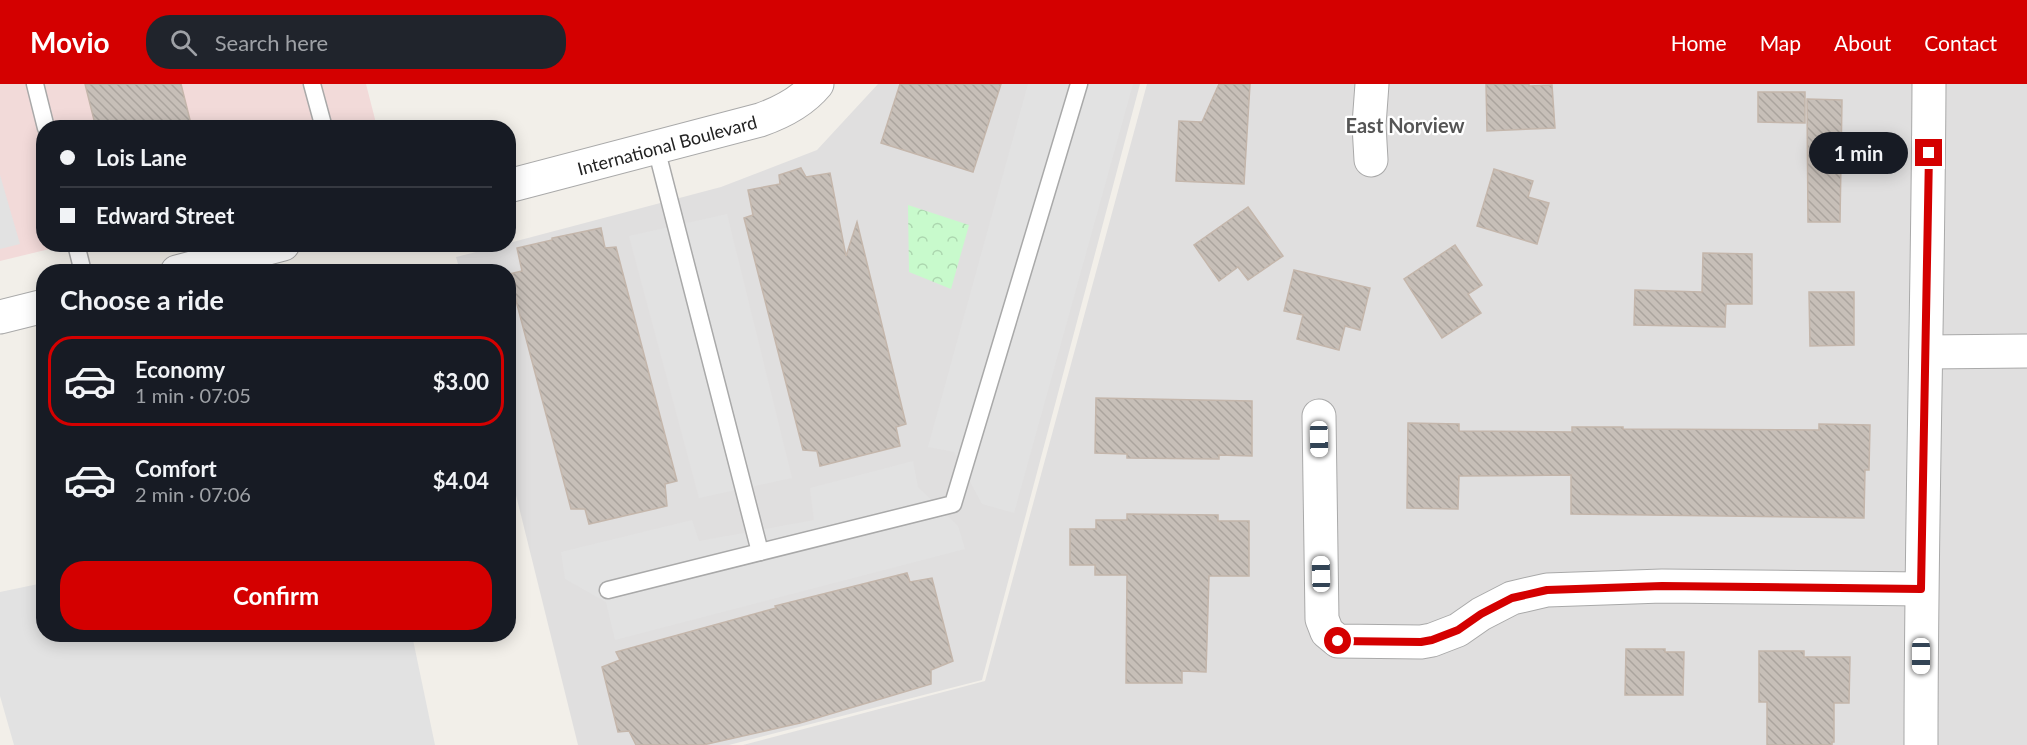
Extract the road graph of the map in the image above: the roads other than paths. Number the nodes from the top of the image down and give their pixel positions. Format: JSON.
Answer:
{"nodes":[{"id":1,"x":35,"y":84,"type":"edge"},
{"id":2,"x":312,"y":84,"type":"edge"},
{"id":3,"x":817,"y":84,"type":"edge"},
{"id":4,"x":1078,"y":84,"type":"edge"},
{"id":5,"x":1372,"y":84,"type":"edge"},
{"id":6,"x":1929,"y":84,"type":"edge"},
{"id":7,"x":44,"y":120,"type":"edge"},
{"id":8,"x":322,"y":120,"type":"edge"},
{"id":9,"x":657,"y":148,"type":"junction"},
{"id":10,"x":1371,"y":160,"type":"dead end"},
{"id":11,"x":516,"y":184,"type":"edge"},
{"id":12,"x":253,"y":252,"type":"edge"},
{"id":13,"x":207,"y":264,"type":"edge"},
{"id":14,"x":36,"y":308,"type":"edge"},
{"id":15,"x":0,"y":317,"type":"edge"},
{"id":16,"x":2027,"y":351,"type":"edge"},
{"id":17,"x":1926,"y":352,"type":"junction"},
{"id":18,"x":1319,"y":416,"type":"dead end"},
{"id":19,"x":760,"y":552,"type":"junction"},
{"id":20,"x":1921,"y":589,"type":"junction"},
{"id":21,"x":608,"y":590,"type":"dead end"},
{"id":22,"x":1921,"y":745,"type":"edge"}],
"edges":[{"from":1,"to":7,"type":"lane"},
{"from":2,"to":8,"type":"lane"},
{"from":3,"to":9,"type":"street","name":"International Boulevard"},
{"from":4,"to":19,"type":"lane"},
{"from":5,"to":10,"type":"street"},
{"from":6,"to":17,"type":"street"},
{"from":9,"to":11,"type":"street","name":"International Boulevard"},
{"from":9,"to":19,"type":"lane"},
{"from":12,"to":13,"type":"street"},
{"from":14,"to":15,"type":"street"},
{"from":16,"to":17,"type":"street"},
{"from":17,"to":20,"type":"street"},
{"from":18,"to":20,"type":"street"},
{"from":19,"to":21,"type":"lane"},
{"from":20,"to":22,"type":"street"}]}
